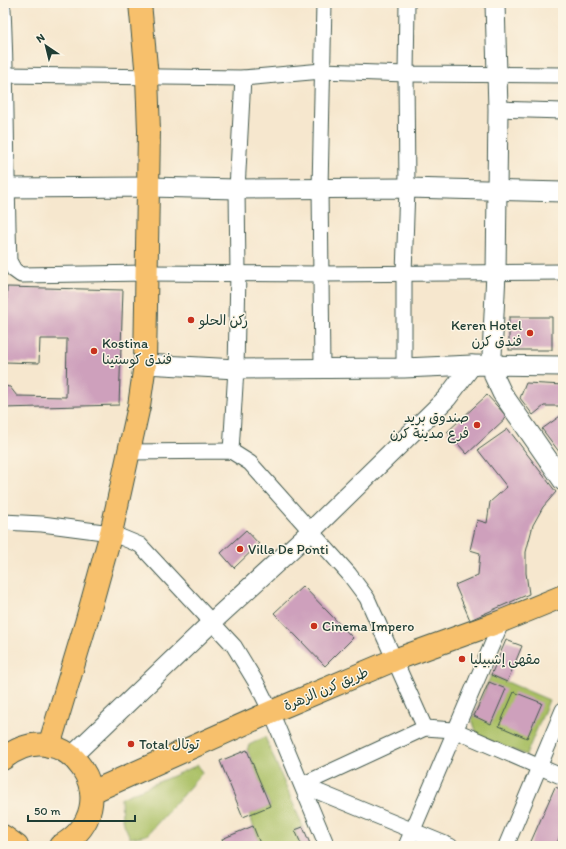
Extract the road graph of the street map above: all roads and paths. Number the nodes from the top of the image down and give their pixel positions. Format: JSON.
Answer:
{"nodes":[{"id":1,"x":140,"y":3,"type":"edge"},
{"id":2,"x":324,"y":3,"type":"edge"},
{"id":3,"x":407,"y":3,"type":"edge"},
{"id":4,"x":495,"y":3,"type":"edge"},
{"id":5,"x":3,"y":9,"type":"edge"},
{"id":6,"x":322,"y":72,"type":"junction"},
{"id":7,"x":406,"y":74,"type":"junction"},
{"id":8,"x":497,"y":74,"type":"junction"},
{"id":9,"x":5,"y":75,"type":"edge"},
{"id":10,"x":563,"y":75,"type":"edge"},
{"id":11,"x":147,"y":77,"type":"junction"},
{"id":12,"x":243,"y":78,"type":"junction"},
{"id":13,"x":498,"y":109,"type":"junction"},
{"id":14,"x":563,"y":111,"type":"edge"},
{"id":15,"x":148,"y":187,"type":"junction"},
{"id":16,"x":5,"y":188,"type":"edge"},
{"id":17,"x":320,"y":188,"type":"junction"},
{"id":18,"x":407,"y":188,"type":"junction"},
{"id":19,"x":236,"y":189,"type":"junction"},
{"id":20,"x":497,"y":191,"type":"junction"},
{"id":21,"x":563,"y":192,"type":"edge"},
{"id":22,"x":8,"y":270,"type":"edge"},
{"id":23,"x":563,"y":272,"type":"edge"},
{"id":24,"x":147,"y":273,"type":"junction"},
{"id":25,"x":238,"y":273,"type":"junction"},
{"id":26,"x":404,"y":273,"type":"junction"},
{"id":27,"x":496,"y":273,"type":"junction"},
{"id":28,"x":321,"y":274,"type":"junction"},
{"id":29,"x":145,"y":364,"type":"junction"},
{"id":30,"x":472,"y":365,"type":"junction"},
{"id":31,"x":492,"y":365,"type":"junction"},
{"id":32,"x":563,"y":366,"type":"edge"},
{"id":33,"x":322,"y":368,"type":"junction"},
{"id":34,"x":404,"y":368,"type":"junction"},
{"id":35,"x":236,"y":369,"type":"junction"},
{"id":36,"x":231,"y":451,"type":"junction"},
{"id":37,"x":130,"y":452,"type":"junction"},
{"id":38,"x":563,"y":481,"type":"edge"},
{"id":39,"x":3,"y":522,"type":"edge"},
{"id":40,"x":310,"y":532,"type":"junction"},
{"id":41,"x":111,"y":533,"type":"junction"},
{"id":42,"x":563,"y":596,"type":"edge"},
{"id":43,"x":502,"y":621,"type":"junction"},
{"id":44,"x":212,"y":623,"type":"junction"},
{"id":45,"x":394,"y":660,"type":"junction"},
{"id":46,"x":563,"y":710,"type":"edge"},
{"id":47,"x":272,"y":712,"type":"junction"},
{"id":48,"x":425,"y":728,"type":"junction"},
{"id":49,"x":454,"y":730,"type":"junction"},
{"id":50,"x":49,"y":746,"type":"junction"},
{"id":51,"x":72,"y":756,"type":"junction"},
{"id":52,"x":3,"y":759,"type":"edge"},
{"id":53,"x":538,"y":767,"type":"junction"},
{"id":54,"x":563,"y":776,"type":"edge"},
{"id":55,"x":302,"y":785,"type":"junction"},
{"id":56,"x":92,"y":792,"type":"junction"},
{"id":57,"x":412,"y":830,"type":"junction"},
{"id":58,"x":3,"y":836,"type":"edge"},
{"id":59,"x":17,"y":846,"type":"edge"},
{"id":60,"x":60,"y":846,"type":"edge"},
{"id":61,"x":327,"y":846,"type":"edge"},
{"id":62,"x":406,"y":846,"type":"edge"},
{"id":63,"x":450,"y":846,"type":"edge"},
{"id":64,"x":506,"y":846,"type":"edge"}],
"edges":[{"from":1,"to":11,"type":"main road"},
{"from":2,"to":6,"type":"street"},
{"from":3,"to":7,"type":"street"},
{"from":4,"to":8,"type":"street"},
{"from":5,"to":9,"type":"street"},
{"from":6,"to":7,"type":"street"},
{"from":6,"to":12,"type":"street"},
{"from":6,"to":17,"type":"street"},
{"from":7,"to":8,"type":"street"},
{"from":7,"to":18,"type":"street"},
{"from":8,"to":10,"type":"street"},
{"from":8,"to":13,"type":"street"},
{"from":9,"to":11,"type":"street"},
{"from":9,"to":16,"type":"street"},
{"from":11,"to":12,"type":"street"},
{"from":11,"to":15,"type":"main road"},
{"from":12,"to":19,"type":"street"},
{"from":13,"to":14,"type":"street"},
{"from":13,"to":20,"type":"street"},
{"from":15,"to":16,"type":"street"},
{"from":15,"to":19,"type":"street"},
{"from":15,"to":24,"type":"main road"},
{"from":16,"to":22,"type":"street"},
{"from":17,"to":18,"type":"street"},
{"from":17,"to":19,"type":"street"},
{"from":17,"to":28,"type":"street"},
{"from":18,"to":20,"type":"street"},
{"from":18,"to":26,"type":"street"},
{"from":19,"to":25,"type":"street"},
{"from":20,"to":21,"type":"street"},
{"from":20,"to":27,"type":"street"},
{"from":22,"to":24,"type":"street"},
{"from":23,"to":27,"type":"street"},
{"from":24,"to":25,"type":"street"},
{"from":24,"to":29,"type":"main road"},
{"from":25,"to":28,"type":"street"},
{"from":25,"to":35,"type":"street"},
{"from":26,"to":27,"type":"street"},
{"from":26,"to":28,"type":"street"},
{"from":26,"to":34,"type":"street"},
{"from":27,"to":31,"type":"street"},
{"from":28,"to":33,"type":"street"},
{"from":29,"to":35,"type":"street"},
{"from":29,"to":37,"type":"main road"},
{"from":30,"to":31,"type":"street"},
{"from":30,"to":34,"type":"street"},
{"from":30,"to":40,"type":"street"},
{"from":31,"to":32,"type":"street"},
{"from":31,"to":38,"type":"street"},
{"from":33,"to":34,"type":"street"},
{"from":33,"to":35,"type":"street"},
{"from":35,"to":36,"type":"street"},
{"from":36,"to":37,"type":"street"},
{"from":36,"to":40,"type":"street"},
{"from":37,"to":41,"type":"main road"},
{"from":39,"to":41,"type":"street"},
{"from":40,"to":44,"type":"street"},
{"from":40,"to":45,"type":"street"},
{"from":41,"to":44,"type":"street"},
{"from":41,"to":50,"type":"main road"},
{"from":42,"to":43,"type":"main road","name":"طريق كرن الزهرة"},
{"from":43,"to":45,"type":"main road","name":"طريق كرن الزهرة"},
{"from":43,"to":49,"type":"street"},
{"from":44,"to":47,"type":"street"},
{"from":44,"to":51,"type":"street"},
{"from":45,"to":47,"type":"main road","name":"طريق كرن الزهرة"},
{"from":45,"to":48,"type":"street"},
{"from":46,"to":53,"type":"street"},
{"from":47,"to":55,"type":"street"},
{"from":47,"to":56,"type":"main road","name":"طريق كرن الزهرة"},
{"from":48,"to":49,"type":"street"},
{"from":48,"to":55,"type":"street"},
{"from":49,"to":53,"type":"street"},
{"from":49,"to":57,"type":"street"},
{"from":50,"to":51,"type":"main road"},
{"from":50,"to":52,"type":"main road"},
{"from":51,"to":56,"type":"main road"},
{"from":53,"to":54,"type":"street"},
{"from":53,"to":64,"type":"street"},
{"from":55,"to":57,"type":"street"},
{"from":55,"to":61,"type":"street"},
{"from":56,"to":60,"type":"main road"},
{"from":57,"to":62,"type":"street"},
{"from":57,"to":63,"type":"street"},
{"from":58,"to":59,"type":"main road"}]}
